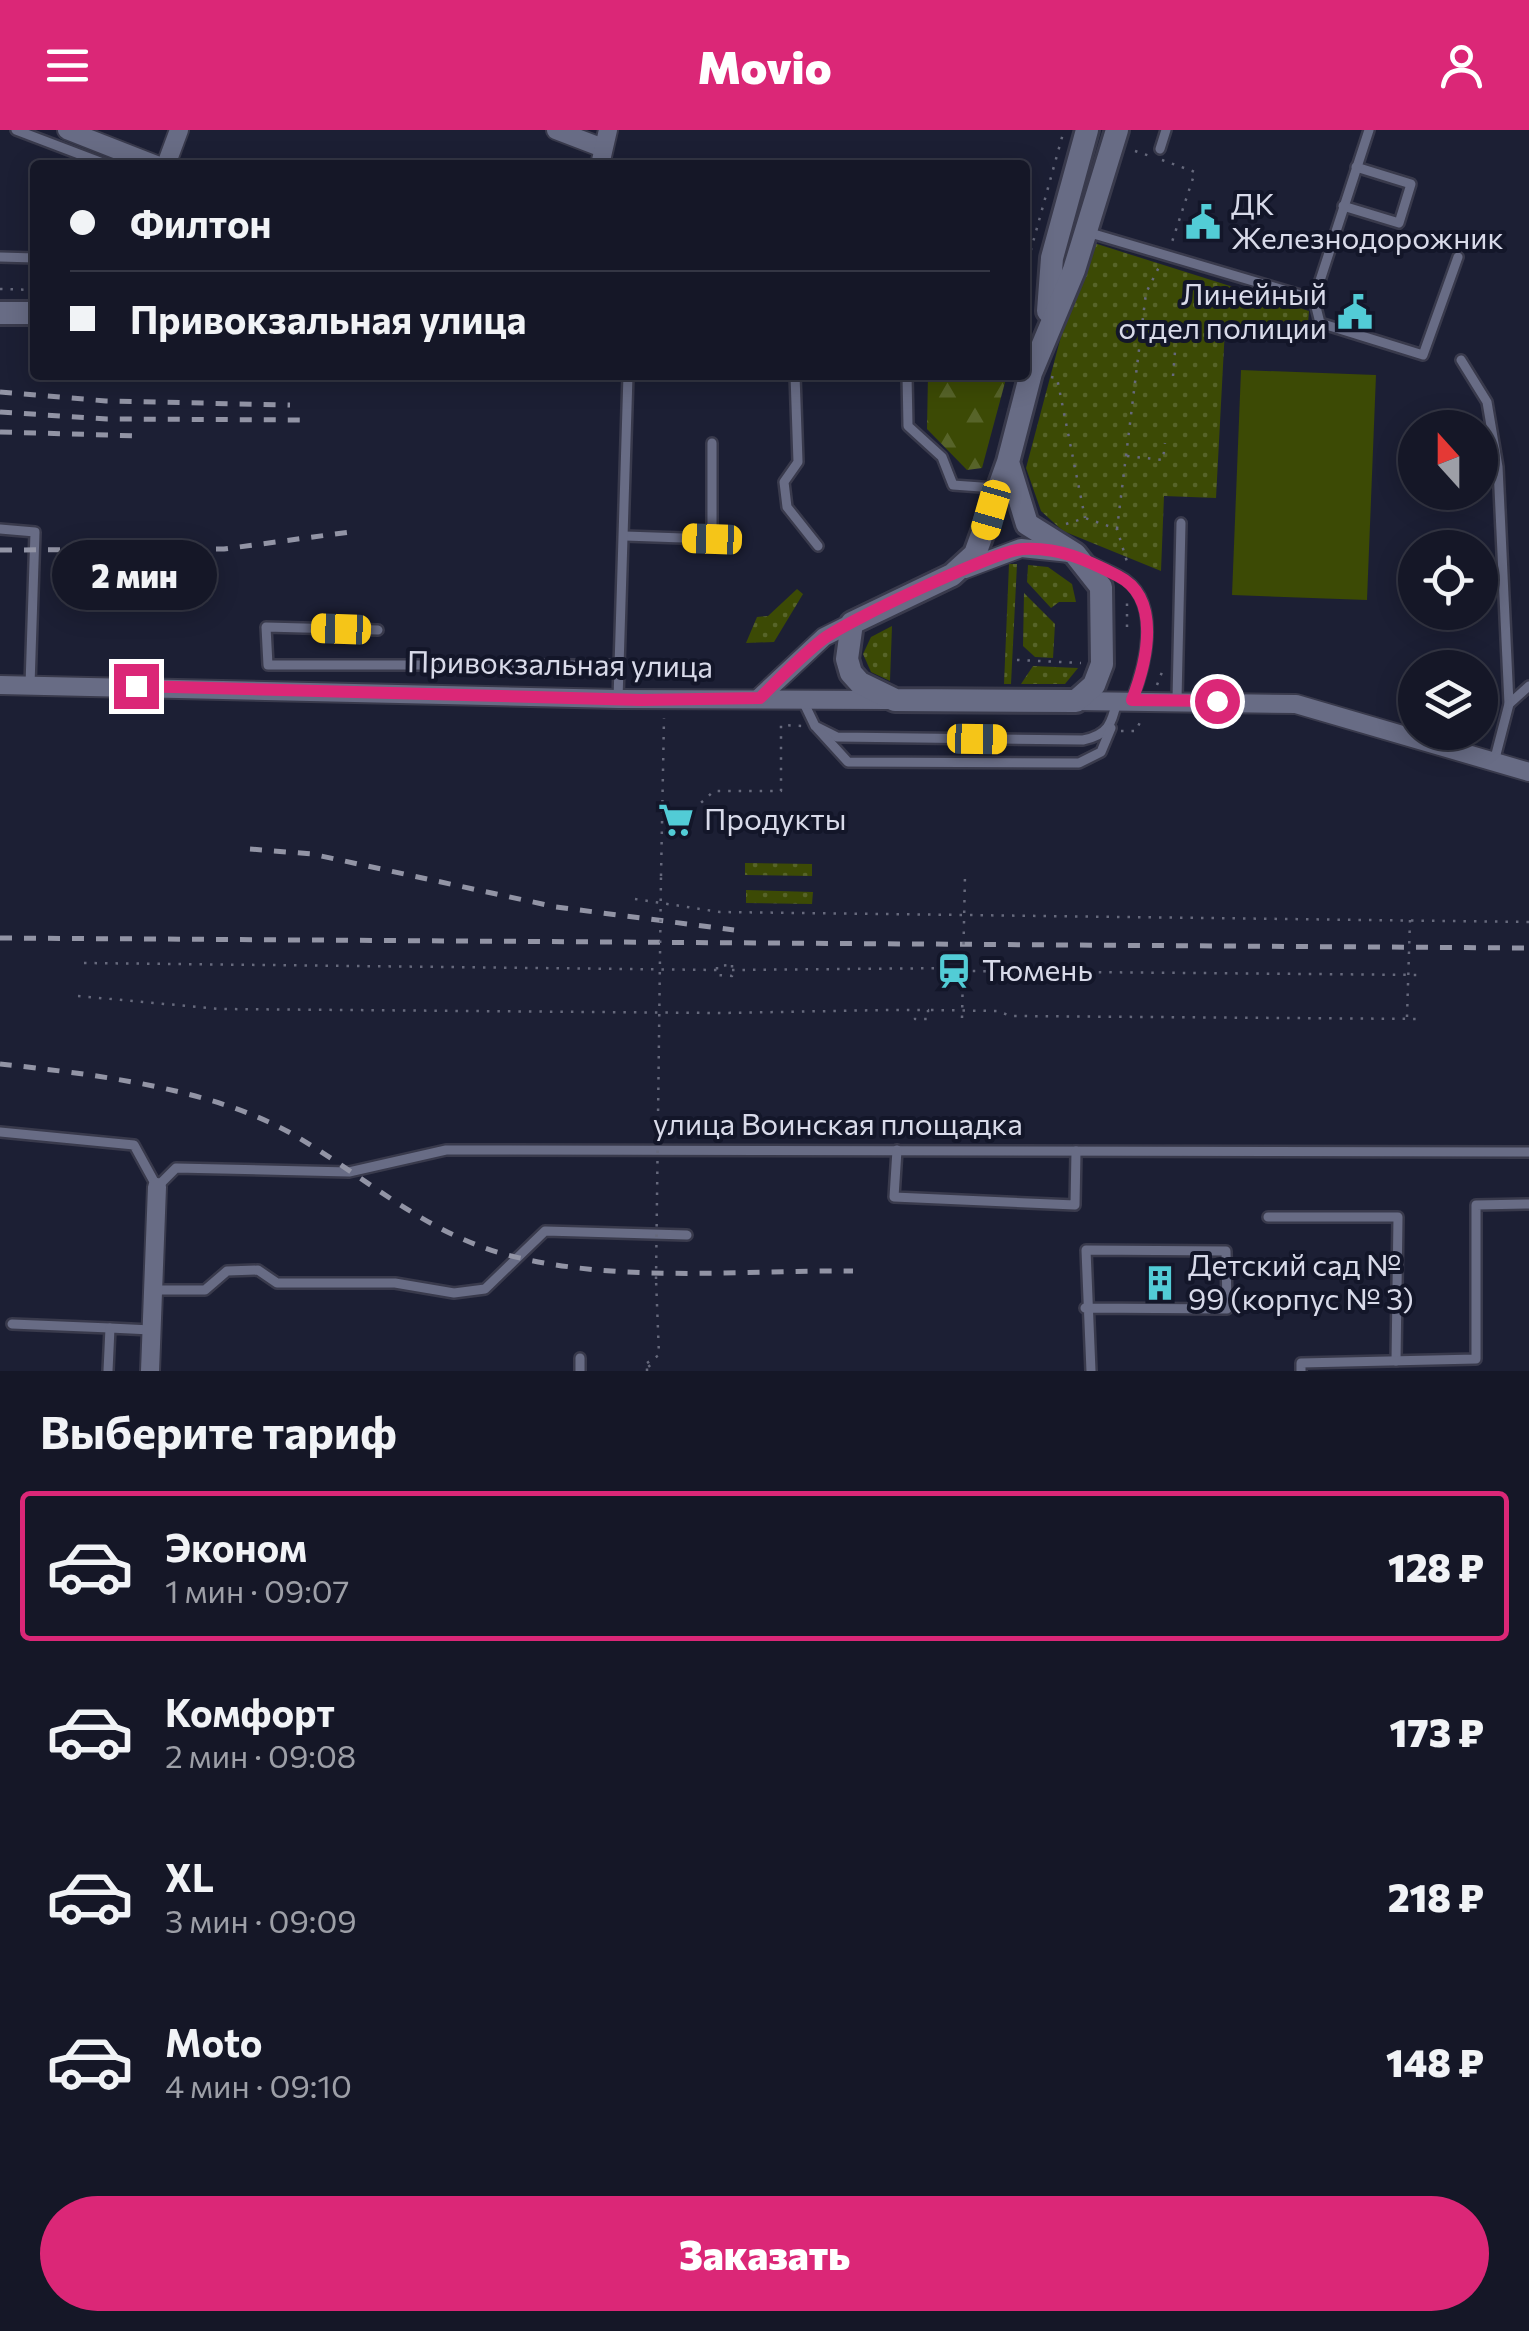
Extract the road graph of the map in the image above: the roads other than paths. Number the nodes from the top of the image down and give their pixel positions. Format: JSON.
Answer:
{"nodes":[{"id":1,"x":16,"y":130,"type":"edge"},
{"id":2,"x":67,"y":130,"type":"edge"},
{"id":3,"x":179,"y":130,"type":"edge"},
{"id":4,"x":556,"y":130,"type":"edge"},
{"id":5,"x":1081,"y":130,"type":"edge"},
{"id":6,"x":1117,"y":130,"type":"edge"},
{"id":7,"x":1166,"y":130,"type":"edge"},
{"id":8,"x":1369,"y":130,"type":"edge"},
{"id":9,"x":604,"y":148,"type":"edge"},
{"id":10,"x":1160,"y":149,"type":"dead end"},
{"id":11,"x":95,"y":160,"type":"edge"},
{"id":12,"x":143,"y":160,"type":"edge"},
{"id":13,"x":168,"y":160,"type":"edge"},
{"id":14,"x":1356,"y":166,"type":"junction"},
{"id":15,"x":1343,"y":206,"type":"junction"},
{"id":16,"x":1087,"y":232,"type":"junction"},
{"id":17,"x":0,"y":257,"type":"edge"},
{"id":18,"x":1458,"y":257,"type":"dead end"},
{"id":19,"x":30,"y":258,"type":"edge"},
{"id":20,"x":1314,"y":299,"type":"junction"},
{"id":21,"x":0,"y":312,"type":"edge"},
{"id":22,"x":30,"y":313,"type":"edge"},
{"id":23,"x":1036,"y":328,"type":"edge"},
{"id":24,"x":1030,"y":357,"type":"edge"},
{"id":25,"x":1461,"y":360,"type":"dead end"},
{"id":26,"x":628,"y":380,"type":"edge"},
{"id":27,"x":795,"y":380,"type":"edge"},
{"id":28,"x":907,"y":380,"type":"edge"},
{"id":29,"x":1025,"y":380,"type":"edge"},
{"id":30,"x":712,"y":443,"type":"dead end"},
{"id":31,"x":1008,"y":462,"type":"junction"},
{"id":32,"x":997,"y":488,"type":"junction"},
{"id":33,"x":1181,"y":523,"type":"dead end"},
{"id":34,"x":0,"y":529,"type":"edge"},
{"id":35,"x":625,"y":536,"type":"junction"},
{"id":36,"x":818,"y":546,"type":"dead end"},
{"id":37,"x":1075,"y":554,"type":"junction"},
{"id":38,"x":952,"y":575,"type":"junction"},
{"id":39,"x":852,"y":623,"type":"junction"},
{"id":40,"x":378,"y":630,"type":"dead end"},
{"id":41,"x":616,"y":665,"type":"junction"},
{"id":42,"x":0,"y":685,"type":"edge"},
{"id":43,"x":30,"y":686,"type":"junction"},
{"id":44,"x":1529,"y":686,"type":"edge"},
{"id":45,"x":760,"y":698,"type":"junction"},
{"id":46,"x":802,"y":698,"type":"junction"},
{"id":47,"x":618,"y":699,"type":"junction"},
{"id":48,"x":894,"y":700,"type":"junction"},
{"id":49,"x":1124,"y":700,"type":"junction"},
{"id":50,"x":1177,"y":700,"type":"junction"},
{"id":51,"x":1076,"y":701,"type":"junction"},
{"id":52,"x":1509,"y":704,"type":"junction"},
{"id":53,"x":1112,"y":725,"type":"junction"},
{"id":54,"x":816,"y":726,"type":"junction"},
{"id":55,"x":1494,"y":762,"type":"junction"},
{"id":56,"x":1529,"y":772,"type":"edge"},
{"id":57,"x":0,"y":1132,"type":"edge"},
{"id":58,"x":898,"y":1150,"type":"junction"},
{"id":59,"x":1076,"y":1151,"type":"junction"},
{"id":60,"x":1529,"y":1152,"type":"edge"},
{"id":61,"x":157,"y":1187,"type":"junction"},
{"id":62,"x":1529,"y":1204,"type":"edge"},
{"id":63,"x":1268,"y":1218,"type":"dead end"},
{"id":64,"x":687,"y":1235,"type":"dead end"},
{"id":65,"x":153,"y":1290,"type":"junction"},
{"id":66,"x":1085,"y":1308,"type":"junction"},
{"id":67,"x":12,"y":1324,"type":"dead end"},
{"id":68,"x":110,"y":1328,"type":"junction"},
{"id":69,"x":151,"y":1330,"type":"junction"},
{"id":70,"x":580,"y":1358,"type":"dead end"},
{"id":71,"x":1396,"y":1361,"type":"junction"},
{"id":72,"x":108,"y":1371,"type":"edge"},
{"id":73,"x":150,"y":1371,"type":"edge"},
{"id":74,"x":580,"y":1371,"type":"edge"},
{"id":75,"x":1091,"y":1371,"type":"edge"},
{"id":76,"x":1301,"y":1371,"type":"edge"}],
"edges":[{"from":1,"to":11,"type":"lane"},
{"from":2,"to":12,"type":"street"},
{"from":3,"to":13,"type":"street"},
{"from":4,"to":9,"type":"street"},
{"from":5,"to":23,"type":"street"},
{"from":6,"to":16,"type":"street"},
{"from":7,"to":10,"type":"lane"},
{"from":8,"to":14,"type":"lane"},
{"from":14,"to":15,"type":"lane"},
{"from":14,"to":15,"type":"lane"},
{"from":15,"to":20,"type":"lane"},
{"from":16,"to":20,"type":"lane"},
{"from":16,"to":23,"type":"street"},
{"from":17,"to":19,"type":"lane"},
{"from":18,"to":20,"type":"lane"},
{"from":21,"to":22,"type":"street"},
{"from":23,"to":24,"type":"street"},
{"from":25,"to":52,"type":"lane"},
{"from":26,"to":35,"type":"lane"},
{"from":27,"to":36,"type":"lane"},
{"from":28,"to":32,"type":"lane"},
{"from":29,"to":31,"type":"street"},
{"from":30,"to":35,"type":"lane"},
{"from":31,"to":32,"type":"street"},
{"from":31,"to":37,"type":"street"},
{"from":32,"to":38,"type":"street"},
{"from":33,"to":50,"type":"lane"},
{"from":34,"to":43,"type":"lane"},
{"from":35,"to":41,"type":"lane"},
{"from":37,"to":38,"type":"street"},
{"from":37,"to":49,"type":"lane"},
{"from":37,"to":51,"type":"street"},
{"from":38,"to":39,"type":"street"},
{"from":39,"to":45,"type":"street"},
{"from":39,"to":48,"type":"street"},
{"from":40,"to":41,"type":"lane"},
{"from":41,"to":47,"type":"lane"},
{"from":42,"to":43,"type":"street","name":"Привокзальная улица"},
{"from":43,"to":47,"type":"street","name":"Привокзальная улица"},
{"from":44,"to":52,"type":"lane"},
{"from":45,"to":46,"type":"street","name":"Привокзальная улица"},
{"from":45,"to":47,"type":"street","name":"Привокзальная улица"},
{"from":46,"to":48,"type":"street","name":"Привокзальная улица"},
{"from":46,"to":54,"type":"lane"},
{"from":48,"to":51,"type":"street","name":"Привокзальная улица"},
{"from":49,"to":50,"type":"street"},
{"from":49,"to":51,"type":"street"},
{"from":49,"to":53,"type":"lane"},
{"from":50,"to":55,"type":"street"},
{"from":52,"to":55,"type":"lane"},
{"from":53,"to":54,"type":"lane"},
{"from":53,"to":54,"type":"lane"},
{"from":55,"to":56,"type":"street"},
{"from":57,"to":61,"type":"lane"},
{"from":58,"to":59,"type":"lane","name":"улица Воинская площадка"},
{"from":58,"to":59,"type":"lane"},
{"from":58,"to":61,"type":"lane","name":"улица Воинская площадка"},
{"from":59,"to":60,"type":"lane","name":"улица Воинская площадка"},
{"from":61,"to":65,"type":"street"},
{"from":62,"to":71,"type":"lane"},
{"from":63,"to":71,"type":"lane"},
{"from":64,"to":65,"type":"lane"},
{"from":65,"to":69,"type":"street"},
{"from":66,"to":66,"type":"lane"},
{"from":66,"to":75,"type":"lane"},
{"from":67,"to":68,"type":"lane"},
{"from":68,"to":69,"type":"lane"},
{"from":68,"to":72,"type":"lane"},
{"from":69,"to":73,"type":"street"},
{"from":70,"to":74,"type":"lane"},
{"from":71,"to":76,"type":"lane"}]}
